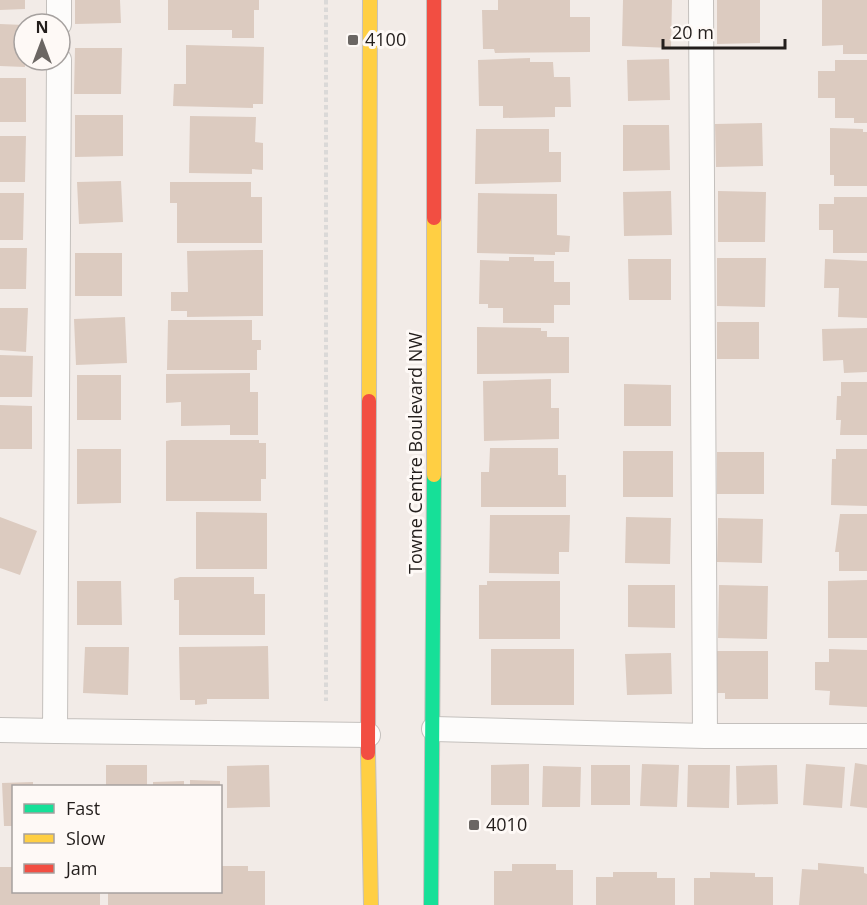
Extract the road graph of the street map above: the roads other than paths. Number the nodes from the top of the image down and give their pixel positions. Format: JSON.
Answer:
{"nodes":[{"id":1,"x":370,"y":0,"type":"edge"},
{"id":2,"x":434,"y":0,"type":"edge"},
{"id":3,"x":701,"y":0,"type":"edge"},
{"id":4,"x":59,"y":72,"type":"edge"},
{"id":5,"x":434,"y":729,"type":"junction"},
{"id":6,"x":0,"y":730,"type":"edge"},
{"id":7,"x":54,"y":731,"type":"junction"},
{"id":8,"x":368,"y":735,"type":"junction"},
{"id":9,"x":705,"y":736,"type":"junction"},
{"id":10,"x":867,"y":736,"type":"edge"},
{"id":11,"x":371,"y":905,"type":"edge"},
{"id":12,"x":431,"y":905,"type":"edge"}],
"edges":[{"from":1,"to":8,"type":"street"},
{"from":2,"to":5,"type":"street","name":"Towne Centre Boulevard NW"},
{"from":3,"to":9,"type":"lane"},
{"from":4,"to":7,"type":"lane"},
{"from":5,"to":9,"type":"lane"},
{"from":5,"to":12,"type":"street","name":"Towne Centre Boulevard NW"},
{"from":6,"to":7,"type":"lane"},
{"from":7,"to":8,"type":"lane"},
{"from":8,"to":11,"type":"street"},
{"from":9,"to":10,"type":"lane"}]}
